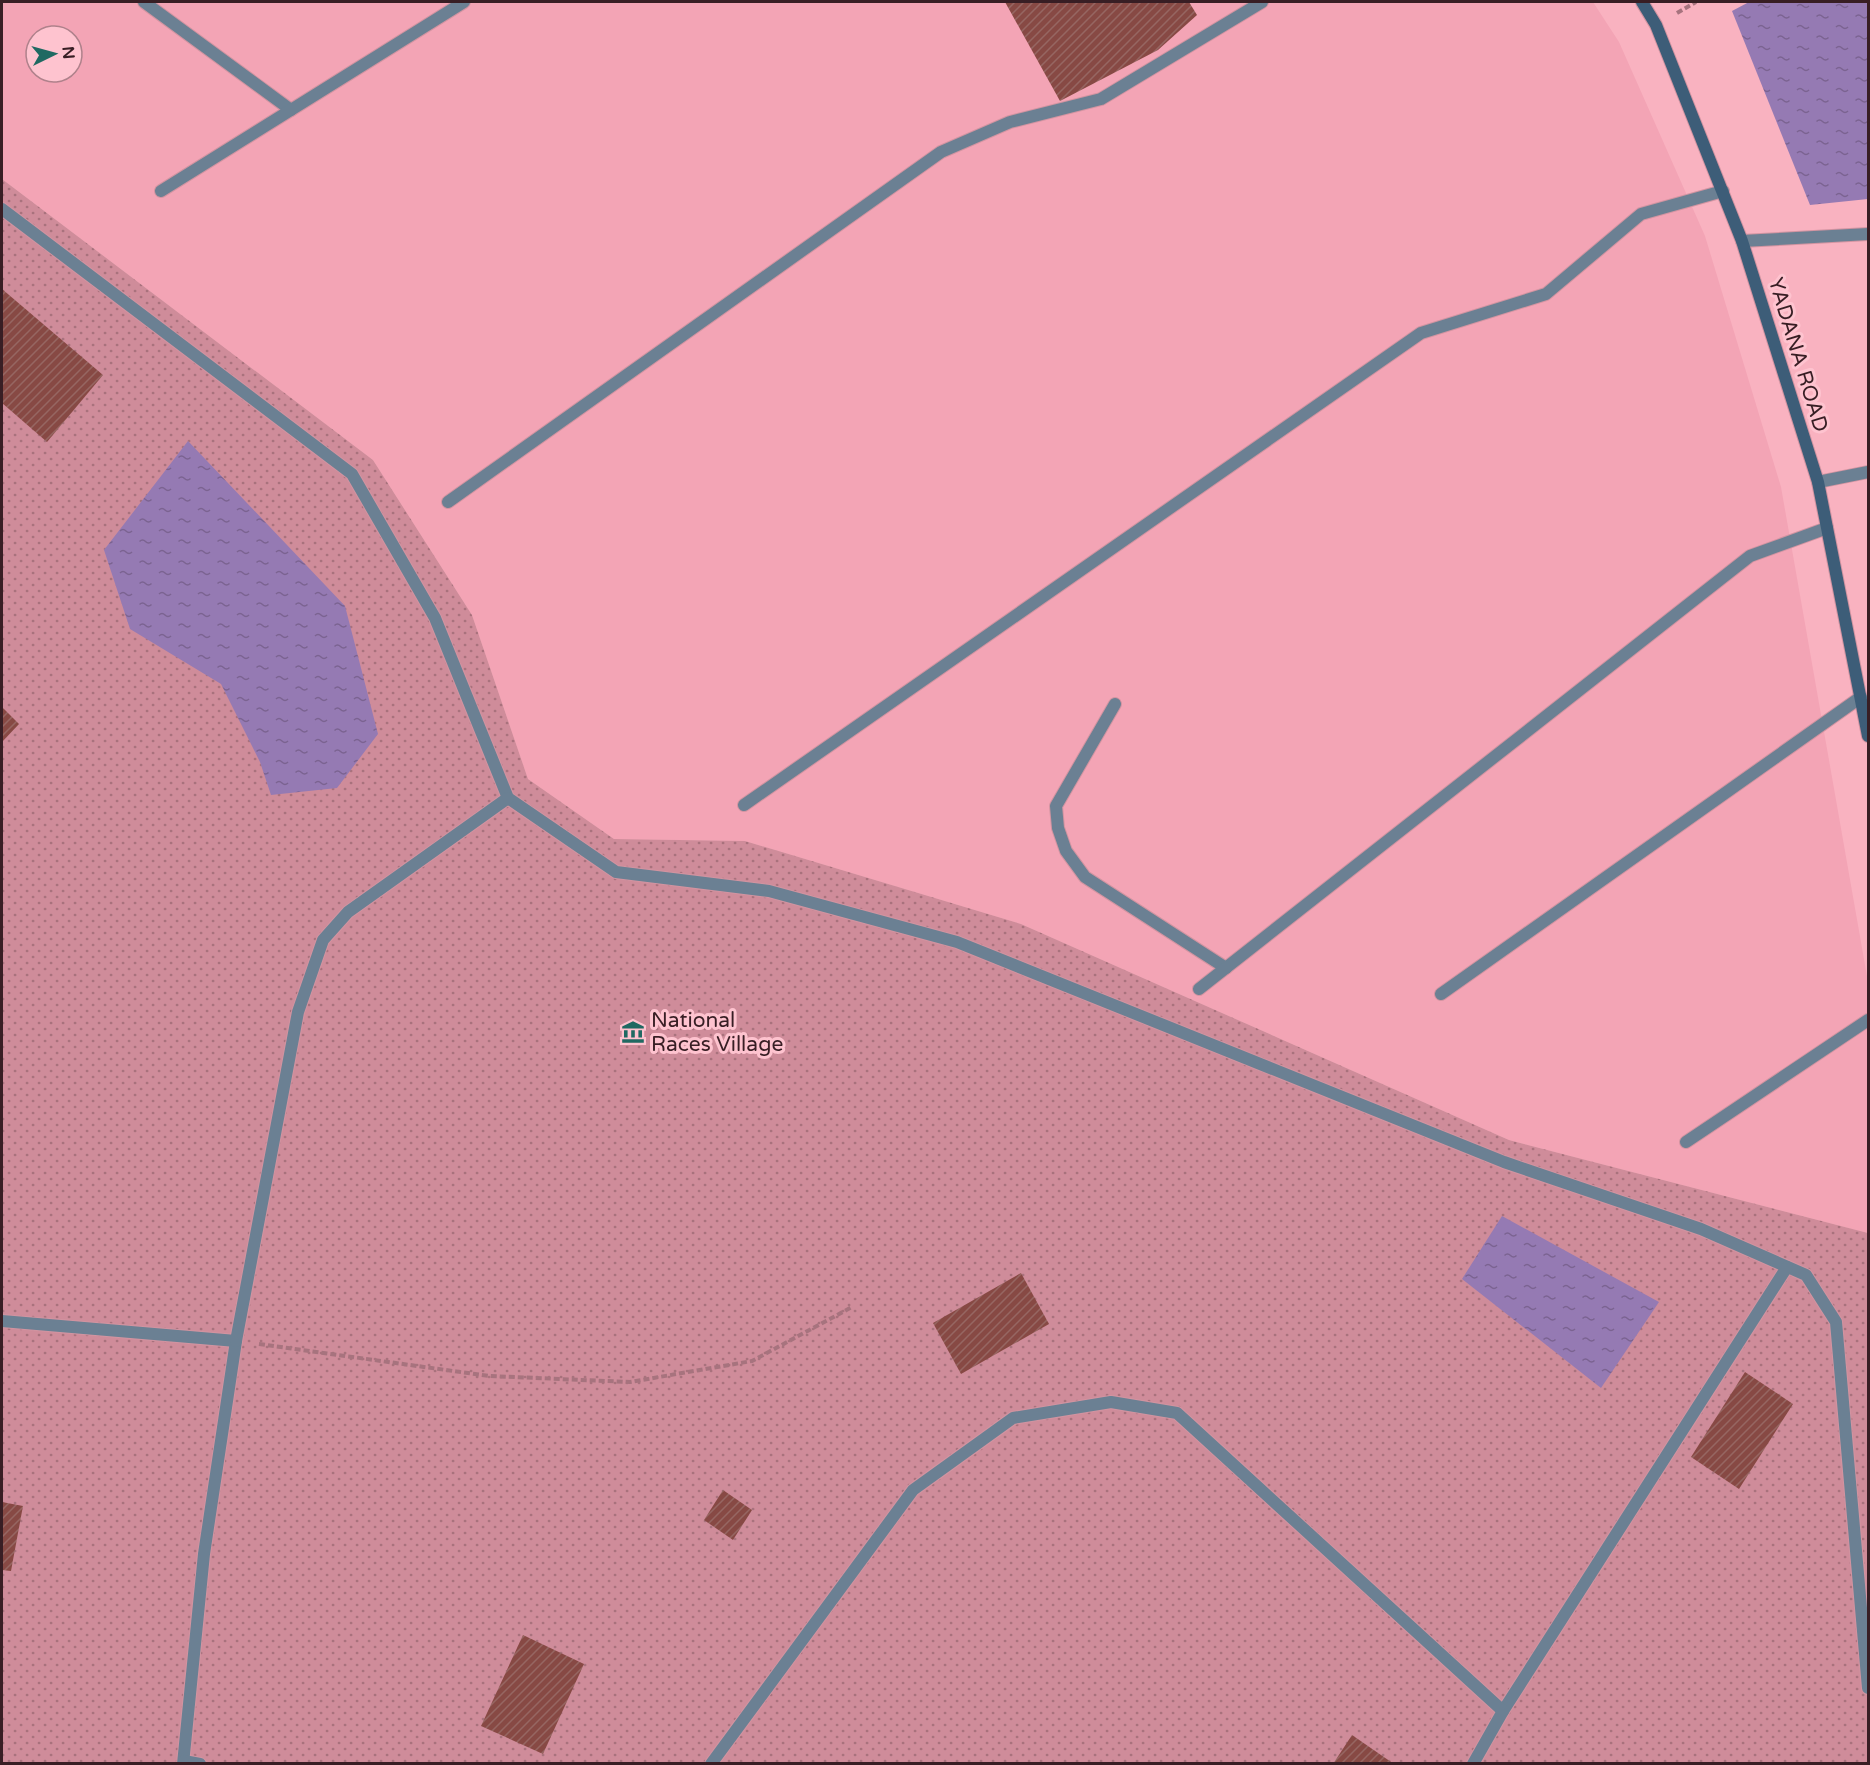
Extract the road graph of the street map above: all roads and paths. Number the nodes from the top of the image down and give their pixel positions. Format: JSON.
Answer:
{"nodes":[{"id":1,"x":144,"y":2,"type":"edge"},
{"id":2,"x":464,"y":2,"type":"edge"},
{"id":3,"x":1262,"y":2,"type":"edge"},
{"id":4,"x":1642,"y":2,"type":"edge"},
{"id":5,"x":291,"y":110,"type":"junction"},
{"id":6,"x":1723,"y":191,"type":"junction"},
{"id":7,"x":161,"y":192,"type":"dead end"},
{"id":8,"x":2,"y":209,"type":"edge"},
{"id":9,"x":1869,"y":234,"type":"edge"},
{"id":10,"x":1742,"y":241,"type":"junction"},
{"id":11,"x":1869,"y":472,"type":"edge"},
{"id":12,"x":1818,"y":482,"type":"junction"},
{"id":13,"x":448,"y":502,"type":"dead end"},
{"id":14,"x":1827,"y":528,"type":"junction"},
{"id":15,"x":1861,"y":697,"type":"junction"},
{"id":16,"x":1115,"y":704,"type":"dead end"},
{"id":17,"x":1869,"y":736,"type":"edge"},
{"id":18,"x":508,"y":798,"type":"junction"},
{"id":19,"x":744,"y":805,"type":"dead end"},
{"id":20,"x":1226,"y":968,"type":"junction"},
{"id":21,"x":1200,"y":989,"type":"dead end"},
{"id":22,"x":1441,"y":994,"type":"dead end"},
{"id":23,"x":1869,"y":1020,"type":"edge"},
{"id":24,"x":1686,"y":1142,"type":"dead end"},
{"id":25,"x":1787,"y":1267,"type":"junction"},
{"id":26,"x":852,"y":1307,"type":"dead end"},
{"id":27,"x":2,"y":1321,"type":"edge"},
{"id":28,"x":236,"y":1341,"type":"junction"},
{"id":29,"x":1869,"y":1688,"type":"edge"},
{"id":30,"x":1503,"y":1711,"type":"junction"},
{"id":31,"x":183,"y":1762,"type":"edge"},
{"id":32,"x":200,"y":1764,"type":"edge"},
{"id":33,"x":711,"y":1764,"type":"edge"},
{"id":34,"x":1473,"y":1764,"type":"edge"}],
"edges":[{"from":1,"to":5,"type":"street"},
{"from":2,"to":5,"type":"street"},
{"from":3,"to":13,"type":"street"},
{"from":4,"to":6,"type":"main road","name":"YADANA ROAD"},
{"from":5,"to":7,"type":"street"},
{"from":6,"to":10,"type":"main road","name":"YADANA ROAD"},
{"from":6,"to":19,"type":"street"},
{"from":8,"to":18,"type":"street"},
{"from":9,"to":10,"type":"street"},
{"from":10,"to":12,"type":"main road","name":"YADANA ROAD"},
{"from":11,"to":12,"type":"street"},
{"from":12,"to":14,"type":"main road","name":"YADANA ROAD"},
{"from":14,"to":15,"type":"main road","name":"YADANA ROAD"},
{"from":14,"to":20,"type":"street"},
{"from":15,"to":17,"type":"main road","name":"YADANA ROAD"},
{"from":15,"to":22,"type":"street"},
{"from":16,"to":20,"type":"street"},
{"from":18,"to":25,"type":"street"},
{"from":18,"to":28,"type":"street"},
{"from":20,"to":21,"type":"street"},
{"from":23,"to":24,"type":"street"},
{"from":25,"to":29,"type":"street"},
{"from":25,"to":30,"type":"street"},
{"from":26,"to":28,"type":"path"},
{"from":27,"to":28,"type":"street"},
{"from":28,"to":31,"type":"street"},
{"from":30,"to":33,"type":"street"},
{"from":30,"to":34,"type":"street"},
{"from":31,"to":32,"type":"street"}]}
